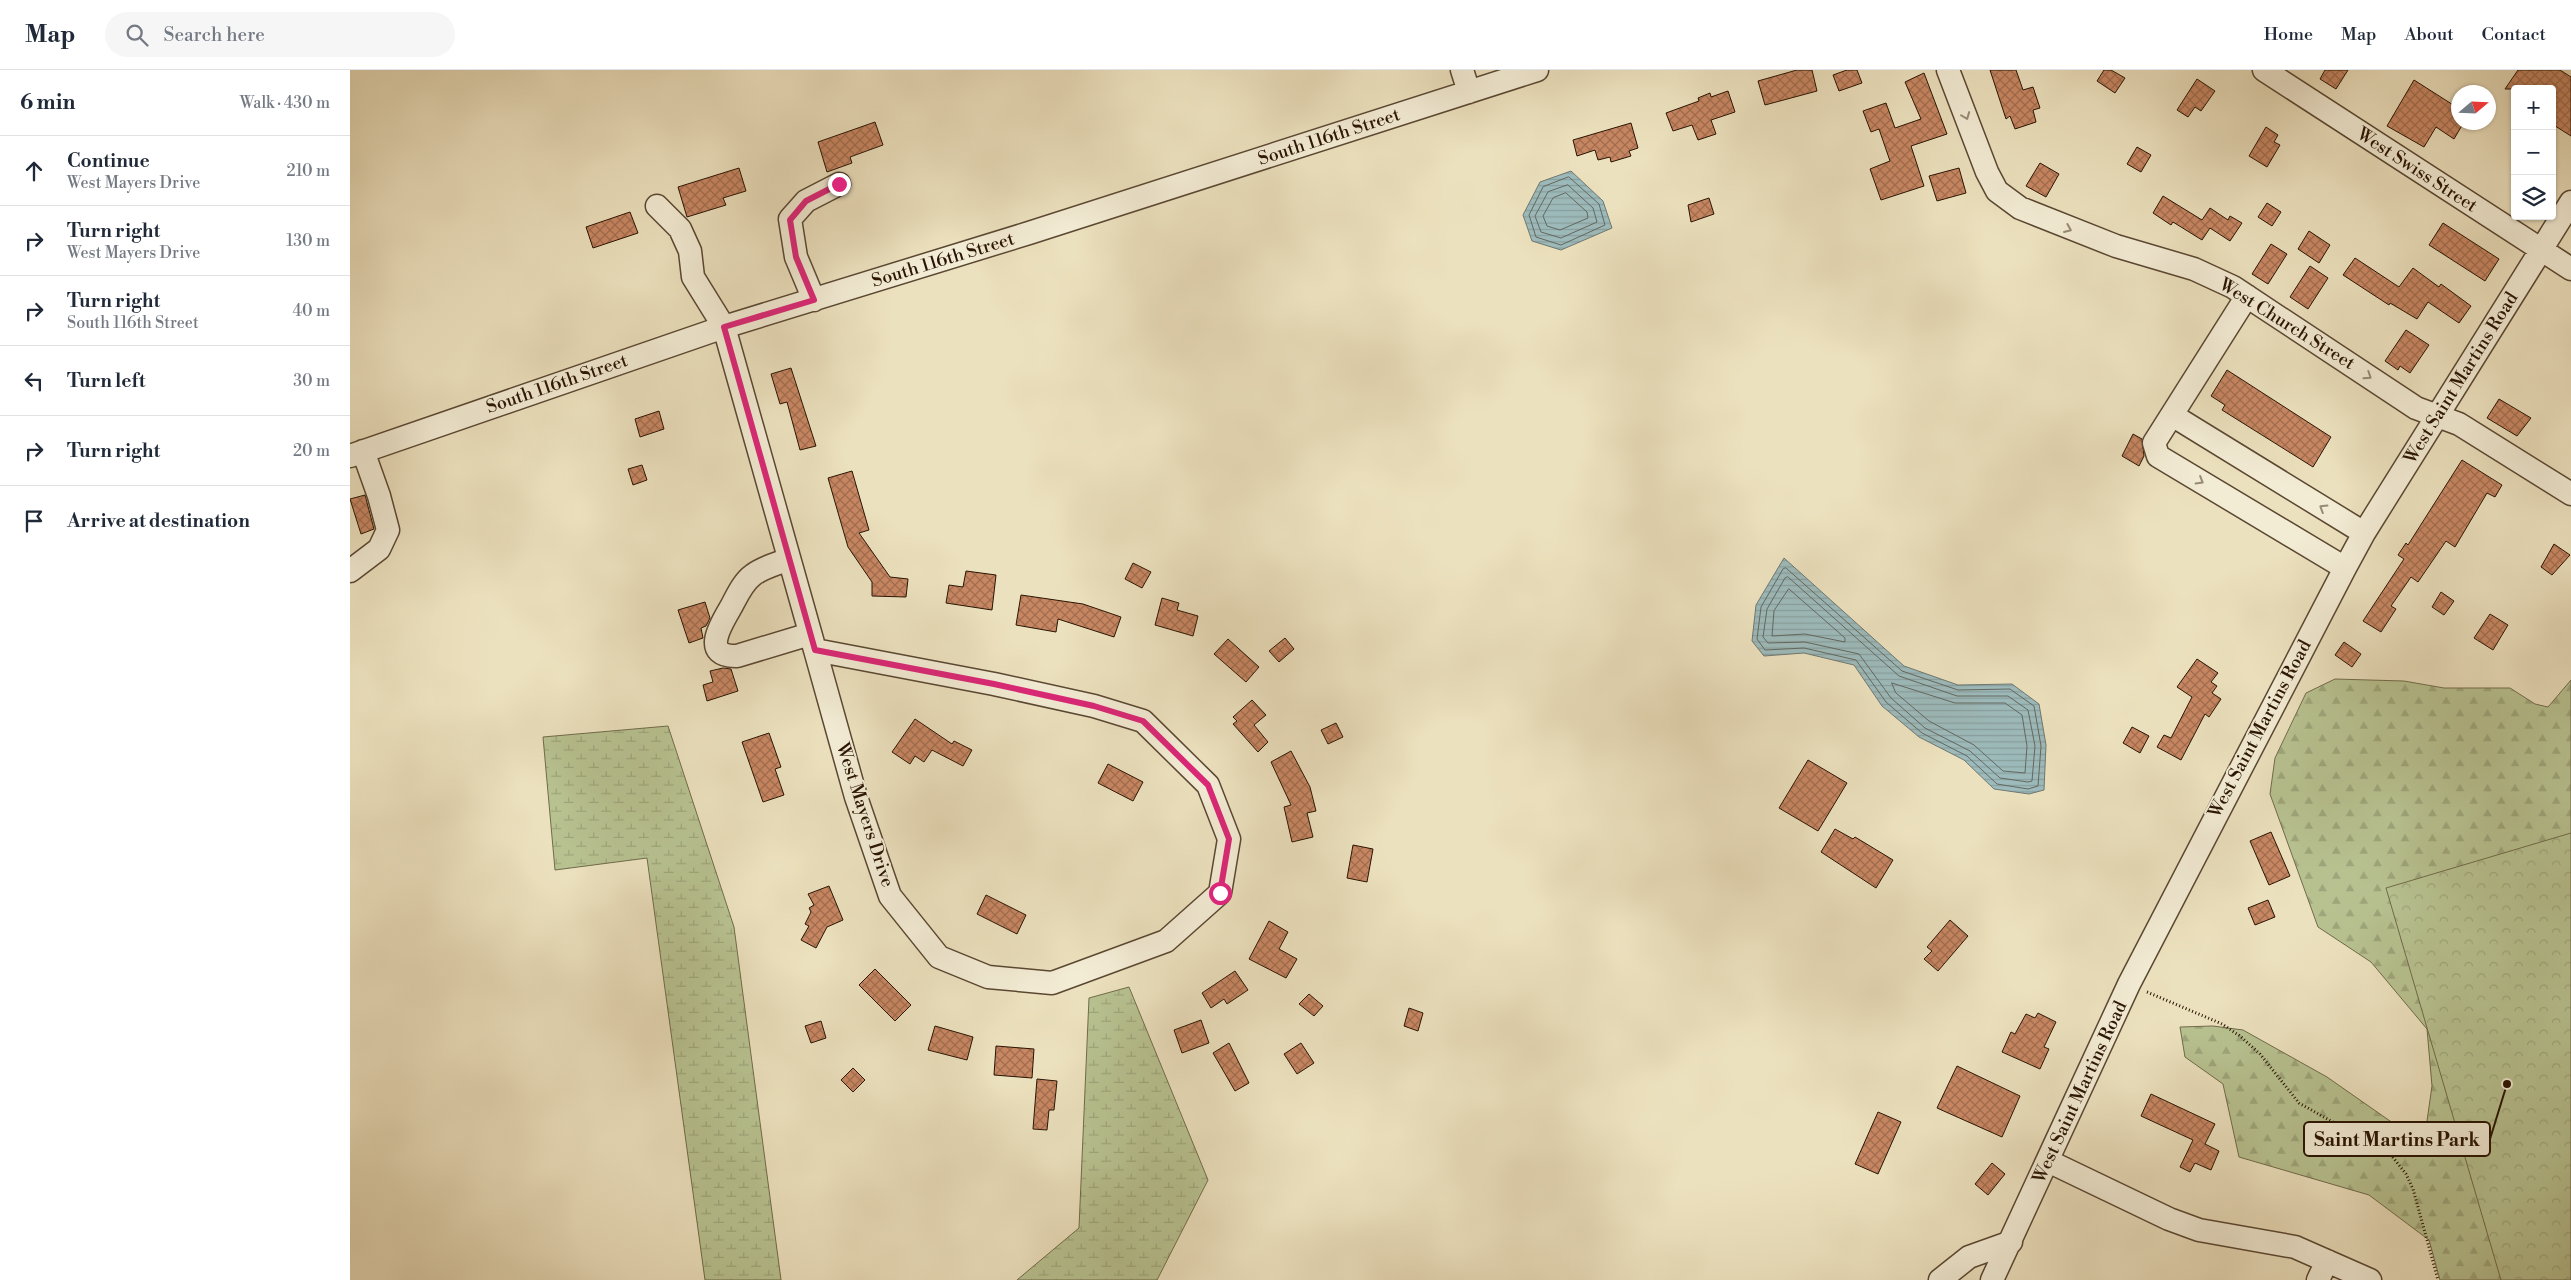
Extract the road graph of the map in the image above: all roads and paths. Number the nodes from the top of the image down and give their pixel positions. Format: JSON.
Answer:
{"nodes":[{"id":1,"x":1462,"y":70,"type":"edge"},
{"id":2,"x":1538,"y":70,"type":"edge"},
{"id":3,"x":1948,"y":70,"type":"edge"},
{"id":4,"x":2264,"y":70,"type":"edge"},
{"id":5,"x":1470,"y":92,"type":"junction"},
{"id":6,"x":839,"y":184,"type":"dead end"},
{"id":7,"x":2571,"y":202,"type":"edge"},
{"id":8,"x":657,"y":206,"type":"dead end"},
{"id":9,"x":2541,"y":250,"type":"junction"},
{"id":10,"x":2571,"y":269,"type":"edge"},
{"id":11,"x":2247,"y":296,"type":"junction"},
{"id":12,"x":814,"y":300,"type":"junction"},
{"id":13,"x":724,"y":327,"type":"junction"},
{"id":14,"x":2172,"y":415,"type":"junction"},
{"id":15,"x":2438,"y":416,"type":"junction"},
{"id":16,"x":356,"y":453,"type":"edge"},
{"id":17,"x":2571,"y":494,"type":"edge"},
{"id":18,"x":2364,"y":534,"type":"junction"},
{"id":19,"x":789,"y":559,"type":"junction"},
{"id":20,"x":2345,"y":568,"type":"junction"},
{"id":21,"x":350,"y":571,"type":"edge"},
{"id":22,"x":813,"y":642,"type":"junction"},
{"id":23,"x":2129,"y":984,"type":"junction"},
{"id":24,"x":2048,"y":1161,"type":"junction"},
{"id":25,"x":2011,"y":1242,"type":"junction"},
{"id":26,"x":2323,"y":1271,"type":"edge"},
{"id":27,"x":1940,"y":1280,"type":"edge"},
{"id":28,"x":1992,"y":1280,"type":"edge"},
{"id":29,"x":2370,"y":1280,"type":"edge"},
{"id":30,"x":2438,"y":1280,"type":"edge"}],
"edges":[{"from":1,"to":5,"type":"street"},
{"from":2,"to":5,"type":"street","name":"South 116th Street"},
{"from":3,"to":11,"type":"street","name":"West Church Street","one_way":true},
{"from":4,"to":9,"type":"street","name":"West Swiss Street"},
{"from":5,"to":12,"type":"street","name":"South 116th Street"},
{"from":6,"to":12,"type":"street"},
{"from":7,"to":9,"type":"street","name":"West Saint Martins Road"},
{"from":8,"to":13,"type":"street","name":"West Mayers Drive"},
{"from":9,"to":10,"type":"street","name":"West Swiss Street"},
{"from":9,"to":15,"type":"street","name":"West Saint Martins Road"},
{"from":11,"to":14,"type":"street"},
{"from":11,"to":15,"type":"street","name":"West Church Street","one_way":true},
{"from":12,"to":13,"type":"street","name":"South 116th Street"},
{"from":13,"to":16,"type":"street","name":"South 116th Street"},
{"from":13,"to":19,"type":"street","name":"West Mayers Drive"},
{"from":18,"to":14,"type":"street","one_way":true},
{"from":14,"to":20,"type":"street","one_way":true},
{"from":15,"to":17,"type":"street","name":"West Church Street"},
{"from":15,"to":18,"type":"street","name":"West Saint Martins Road"},
{"from":16,"to":21,"type":"street"},
{"from":18,"to":20,"type":"street","name":"West Saint Martins Road"},
{"from":19,"to":22,"type":"street","name":"West Mayers Drive"},
{"from":19,"to":22,"type":"street"},
{"from":20,"to":23,"type":"street","name":"West Saint Martins Road"},
{"from":22,"to":22,"type":"street","name":"West Mayers Drive"},
{"from":23,"to":24,"type":"street","name":"West Saint Martins Road"},
{"from":23,"to":30,"type":"path"},
{"from":24,"to":25,"type":"street","name":"West Saint Martins Road"},
{"from":24,"to":26,"type":"street"},
{"from":25,"to":27,"type":"street"},
{"from":25,"to":28,"type":"street","name":"West Saint Martins Road"},
{"from":26,"to":29,"type":"street"}]}
